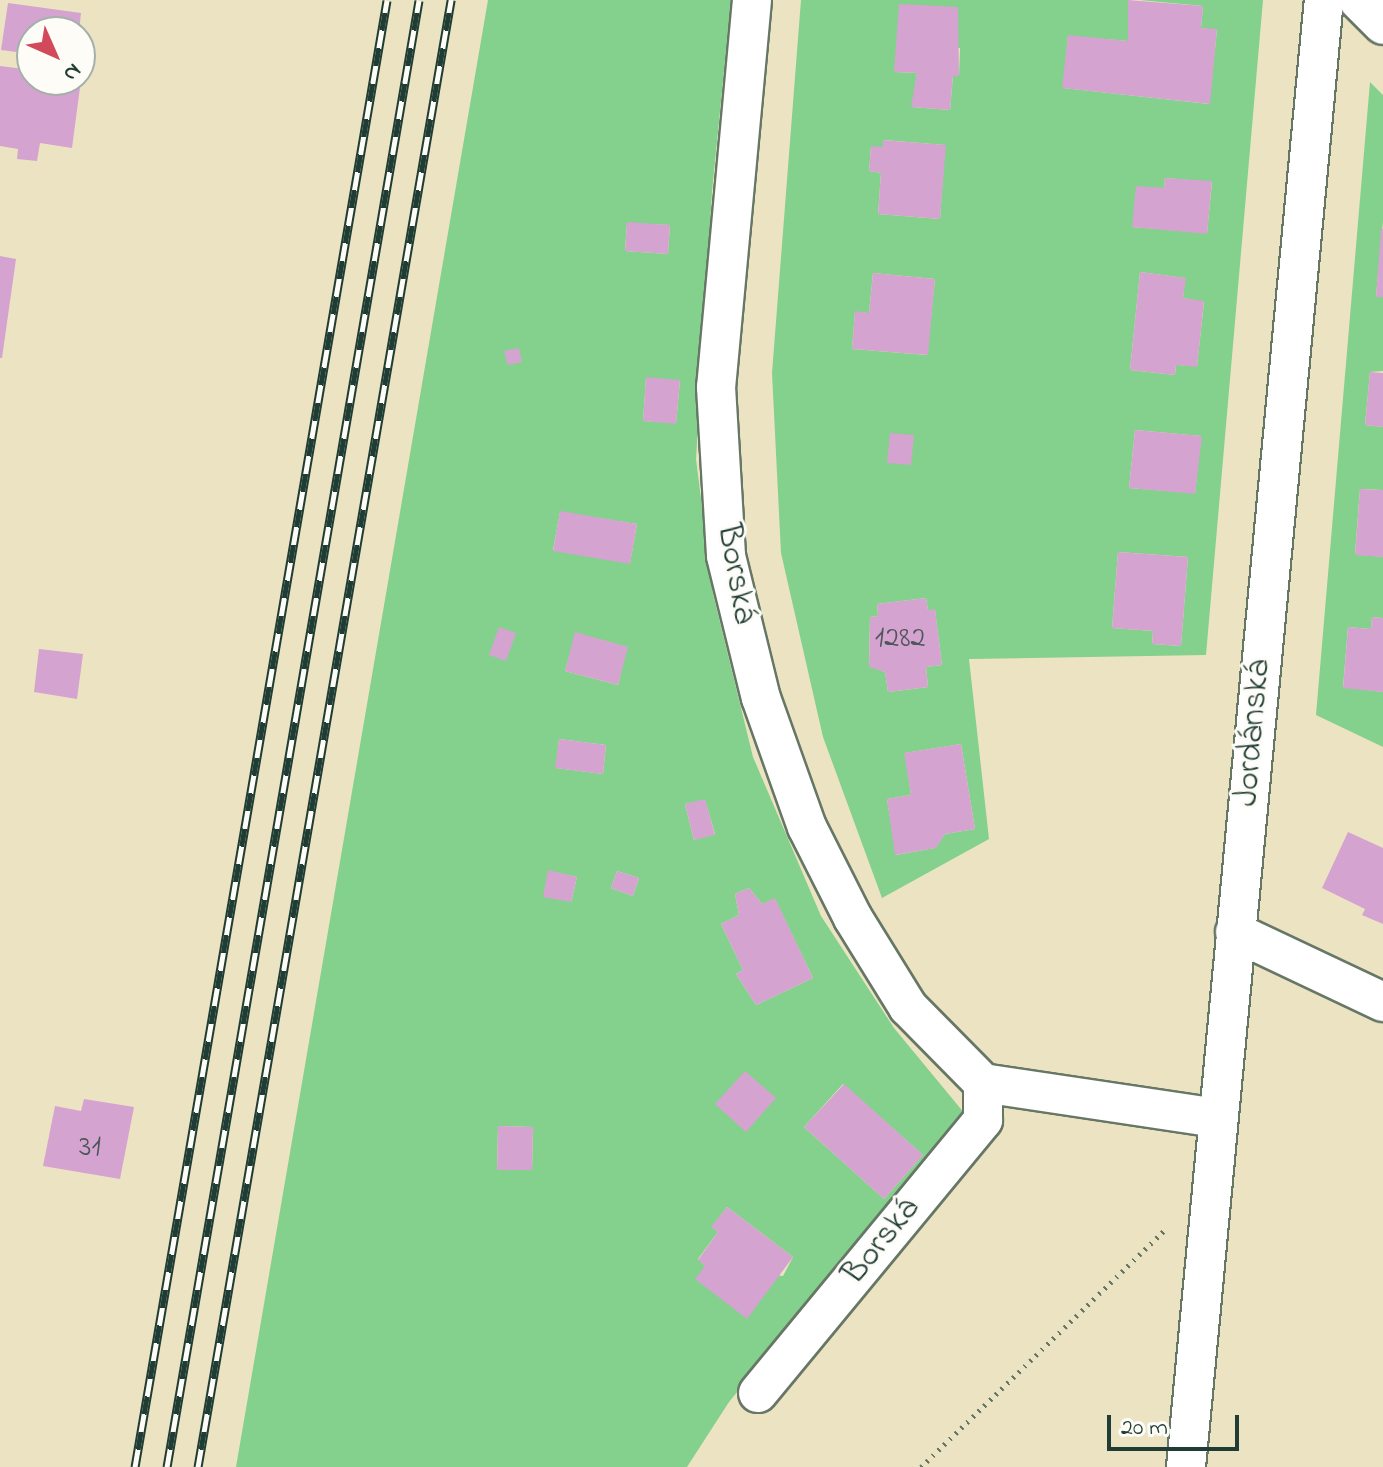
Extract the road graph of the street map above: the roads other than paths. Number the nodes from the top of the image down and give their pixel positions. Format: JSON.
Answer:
{"nodes":[{"id":1,"x":752,"y":0,"type":"edge"},
{"id":2,"x":1324,"y":0,"type":"edge"},
{"id":3,"x":1358,"y":0,"type":"edge"},
{"id":4,"x":1383,"y":25,"type":"edge"},
{"id":5,"x":1235,"y":932,"type":"junction"},
{"id":6,"x":1383,"y":1002,"type":"edge"},
{"id":7,"x":983,"y":1083,"type":"junction"},
{"id":8,"x":1217,"y":1118,"type":"junction"},
{"id":9,"x":758,"y":1393,"type":"dead end"},
{"id":10,"x":1186,"y":1467,"type":"edge"}],
"edges":[{"from":1,"to":7,"type":"street","name":"Borská"},
{"from":2,"to":5,"type":"street","name":"Jordánská"},
{"from":3,"to":4,"type":"street"},
{"from":5,"to":6,"type":"street"},
{"from":5,"to":8,"type":"street","name":"Jordánská"},
{"from":7,"to":8,"type":"street"},
{"from":7,"to":9,"type":"street","name":"Borská"},
{"from":8,"to":10,"type":"street","name":"Jordánská"}]}
